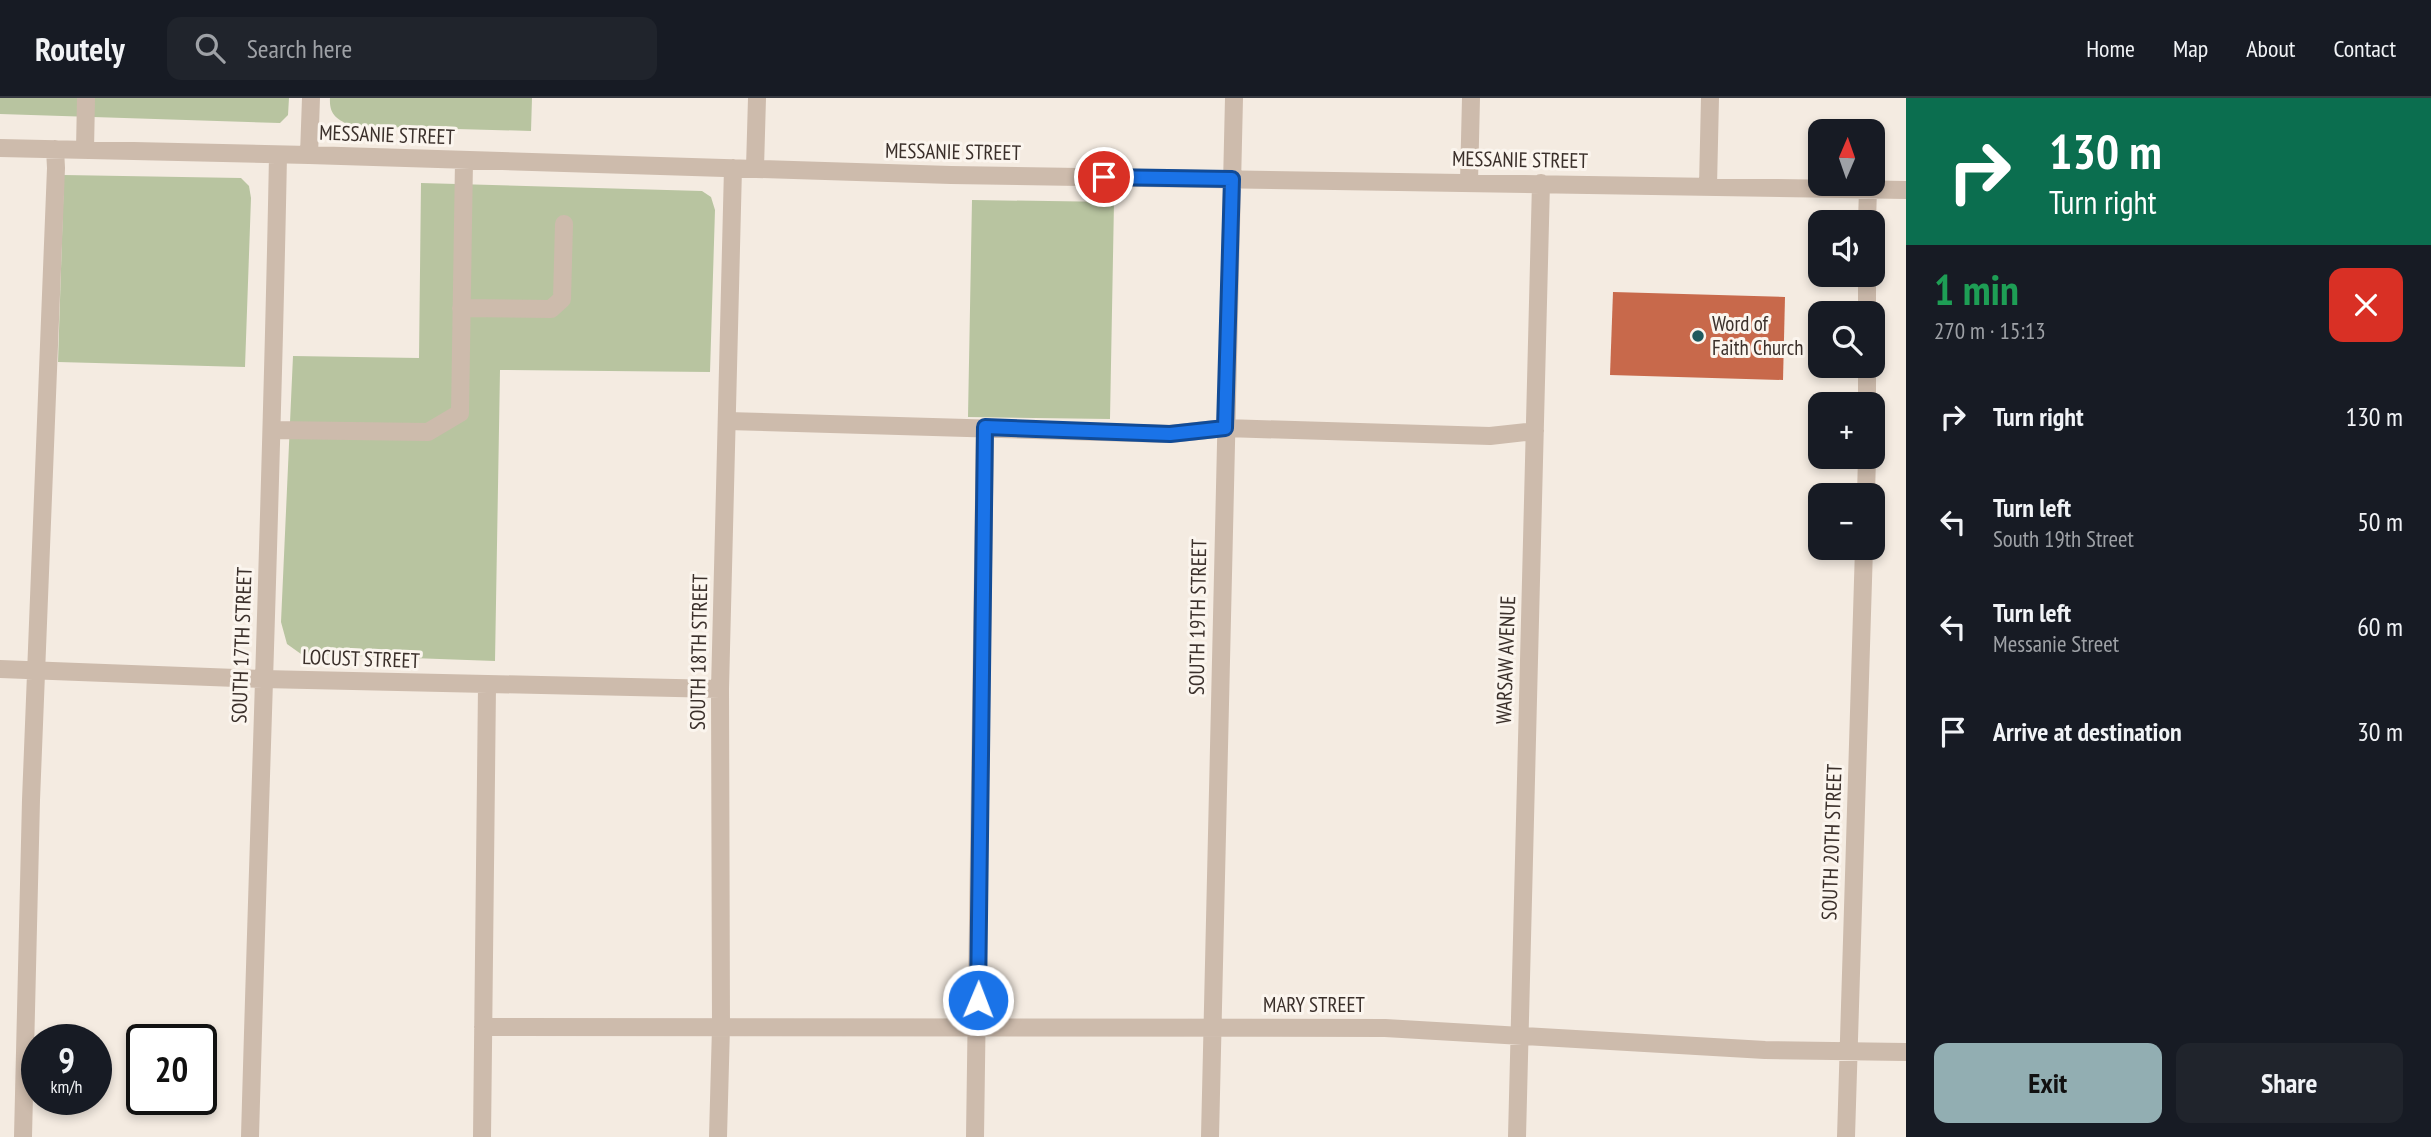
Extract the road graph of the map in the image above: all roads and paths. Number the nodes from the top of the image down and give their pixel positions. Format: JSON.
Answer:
{"nodes":[{"id":1,"x":86,"y":98,"type":"edge"},
{"id":2,"x":311,"y":98,"type":"edge"},
{"id":3,"x":757,"y":98,"type":"edge"},
{"id":4,"x":1234,"y":98,"type":"edge"},
{"id":5,"x":1471,"y":98,"type":"edge"},
{"id":6,"x":1710,"y":98,"type":"edge"},
{"id":7,"x":0,"y":148,"type":"edge"},
{"id":8,"x":55,"y":149,"type":"junction"},
{"id":9,"x":86,"y":150,"type":"junction"},
{"id":10,"x":278,"y":155,"type":"junction"},
{"id":11,"x":309,"y":155,"type":"junction"},
{"id":12,"x":464,"y":161,"type":"junction"},
{"id":13,"x":733,"y":167,"type":"junction"},
{"id":14,"x":755,"y":168,"type":"junction"},
{"id":15,"x":1232,"y":179,"type":"junction"},
{"id":16,"x":1469,"y":182,"type":"junction"},
{"id":17,"x":1541,"y":183,"type":"junction"},
{"id":18,"x":1708,"y":186,"type":"junction"},
{"id":19,"x":1808,"y":188,"type":"edge"},
{"id":20,"x":1885,"y":189,"type":"edge"},
{"id":21,"x":1906,"y":190,"type":"edge"},
{"id":22,"x":564,"y":224,"type":"dead end"},
{"id":23,"x":461,"y":308,"type":"junction"},
{"id":24,"x":727,"y":421,"type":"junction"},
{"id":25,"x":985,"y":427,"type":"junction"},
{"id":26,"x":1225,"y":428,"type":"junction"},
{"id":27,"x":273,"y":430,"type":"junction"},
{"id":28,"x":1535,"y":431,"type":"junction"},
{"id":29,"x":1864,"y":560,"type":"edge"},
{"id":30,"x":0,"y":669,"type":"edge"},
{"id":31,"x":37,"y":670,"type":"junction"},
{"id":32,"x":263,"y":679,"type":"junction"},
{"id":33,"x":487,"y":686,"type":"junction"},
{"id":34,"x":720,"y":689,"type":"junction"},
{"id":35,"x":483,"y":1027,"type":"junction"},
{"id":36,"x":721,"y":1027,"type":"junction"},
{"id":37,"x":1213,"y":1027,"type":"junction"},
{"id":38,"x":978,"y":1028,"type":"junction"},
{"id":39,"x":1520,"y":1036,"type":"junction"},
{"id":40,"x":1849,"y":1051,"type":"junction"},
{"id":41,"x":1906,"y":1052,"type":"edge"},
{"id":42,"x":23,"y":1137,"type":"edge"},
{"id":43,"x":250,"y":1137,"type":"edge"},
{"id":44,"x":482,"y":1137,"type":"edge"},
{"id":45,"x":718,"y":1137,"type":"edge"},
{"id":46,"x":975,"y":1137,"type":"edge"},
{"id":47,"x":1210,"y":1137,"type":"edge"},
{"id":48,"x":1517,"y":1137,"type":"edge"},
{"id":49,"x":1846,"y":1137,"type":"edge"}],
"edges":[{"from":1,"to":9,"type":"street"},
{"from":2,"to":11,"type":"street"},
{"from":3,"to":14,"type":"street"},
{"from":4,"to":15,"type":"street","name":"SOUTH 19TH STREET"},
{"from":5,"to":16,"type":"street"},
{"from":6,"to":18,"type":"street"},
{"from":7,"to":8,"type":"street","name":"MESSANIE STREET"},
{"from":8,"to":9,"type":"street","name":"MESSANIE STREET"},
{"from":8,"to":31,"type":"street"},
{"from":9,"to":10,"type":"street","name":"MESSANIE STREET"},
{"from":10,"to":11,"type":"street","name":"MESSANIE STREET"},
{"from":10,"to":27,"type":"street","name":"SOUTH 17TH STREET"},
{"from":11,"to":12,"type":"street","name":"MESSANIE STREET"},
{"from":12,"to":13,"type":"street","name":"MESSANIE STREET"},
{"from":12,"to":23,"type":"street"},
{"from":13,"to":14,"type":"street","name":"MESSANIE STREET"},
{"from":13,"to":24,"type":"street","name":"SOUTH 18TH STREET"},
{"from":14,"to":15,"type":"street","name":"MESSANIE STREET"},
{"from":15,"to":16,"type":"street","name":"MESSANIE STREET"},
{"from":15,"to":26,"type":"street","name":"SOUTH 19TH STREET"},
{"from":16,"to":17,"type":"street","name":"MESSANIE STREET"},
{"from":17,"to":18,"type":"street","name":"MESSANIE STREET"},
{"from":17,"to":28,"type":"street","name":"WARSAW AVENUE"},
{"from":18,"to":19,"type":"street","name":"MESSANIE STREET"},
{"from":20,"to":21,"type":"street","name":"MESSANIE STREET"},
{"from":22,"to":23,"type":"street"},
{"from":23,"to":27,"type":"street"},
{"from":24,"to":25,"type":"street"},
{"from":24,"to":34,"type":"street","name":"SOUTH 18TH STREET"},
{"from":25,"to":26,"type":"street"},
{"from":25,"to":38,"type":"street"},
{"from":26,"to":28,"type":"street"},
{"from":26,"to":37,"type":"street","name":"SOUTH 19TH STREET"},
{"from":27,"to":32,"type":"street","name":"SOUTH 17TH STREET"},
{"from":28,"to":39,"type":"street","name":"WARSAW AVENUE"},
{"from":29,"to":40,"type":"street","name":"SOUTH 20TH STREET"},
{"from":30,"to":31,"type":"street","name":"LOCUST STREET"},
{"from":31,"to":32,"type":"street","name":"LOCUST STREET"},
{"from":31,"to":42,"type":"street"},
{"from":32,"to":33,"type":"street","name":"LOCUST STREET"},
{"from":32,"to":43,"type":"street","name":"SOUTH 17TH STREET"},
{"from":33,"to":34,"type":"street","name":"LOCUST STREET"},
{"from":33,"to":35,"type":"street"},
{"from":34,"to":36,"type":"street","name":"SOUTH 18TH STREET"},
{"from":35,"to":36,"type":"street","name":"MARY STREET"},
{"from":35,"to":44,"type":"street"},
{"from":36,"to":38,"type":"street","name":"MARY STREET"},
{"from":36,"to":45,"type":"street","name":"SOUTH 18TH STREET"},
{"from":37,"to":38,"type":"street","name":"MARY STREET"},
{"from":37,"to":39,"type":"street","name":"MARY STREET"},
{"from":37,"to":47,"type":"street","name":"SOUTH 19TH STREET"},
{"from":38,"to":46,"type":"street"},
{"from":39,"to":40,"type":"street","name":"MARY STREET"},
{"from":39,"to":48,"type":"street","name":"WARSAW AVENUE"},
{"from":40,"to":41,"type":"street","name":"MARY STREET"},
{"from":40,"to":49,"type":"street","name":"SOUTH 20TH STREET"}]}
